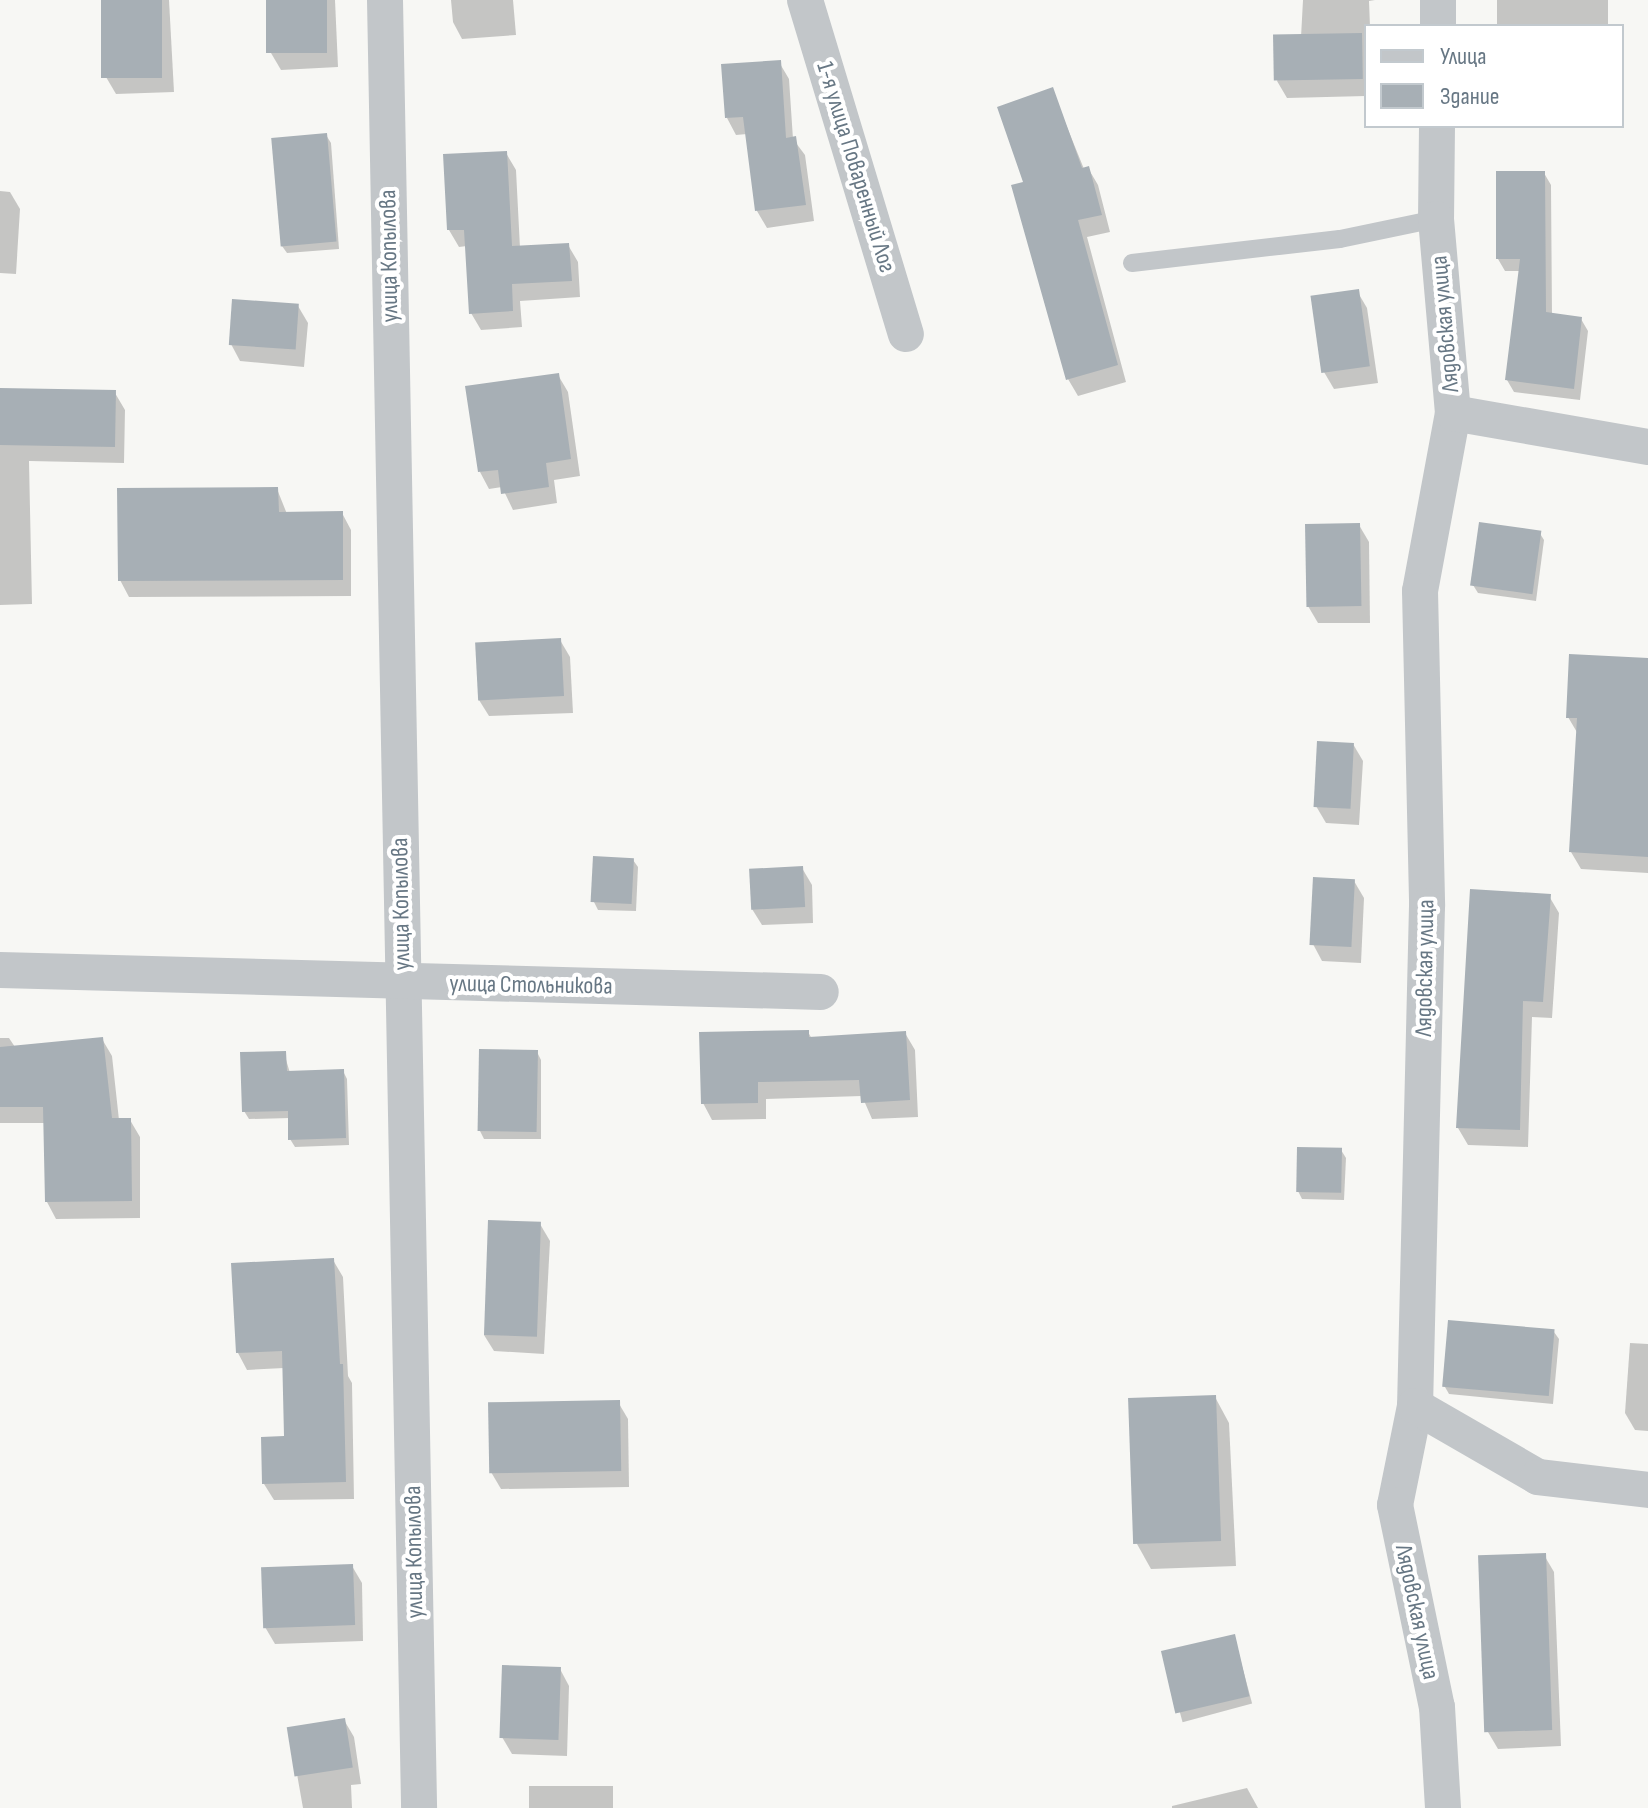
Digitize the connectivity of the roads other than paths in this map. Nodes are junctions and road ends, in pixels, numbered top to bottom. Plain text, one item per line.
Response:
1 (385, 0) edge
2 (805, 0) edge
3 (1438, 0) edge
4 (1438, 24) edge
5 (1437, 128) edge
6 (1436, 219) junction
7 (1132, 263) dead end
8 (906, 334) dead end
9 (1453, 413) junction
10 (1648, 447) edge
11 (0, 970) edge
12 (402, 981) junction
13 (821, 992) dead end
14 (1415, 1406) junction
15 (1648, 1490) edge
16 (419, 1808) edge
17 (1443, 1808) edge

1 - 12 street, улица Копылова
2 - 8 street, 1-я улица Поваренный Лог
3 - 4 street
5 - 6 street, Лядовская улица
6 - 7 lane
6 - 9 street, Лядовская улица
9 - 10 street
9 - 14 street, Лядовская улица
11 - 12 street, улица Стольникова
12 - 13 street, улица Стольникова
12 - 16 street, улица Копылова
14 - 15 street
14 - 17 street, Лядовская улица

